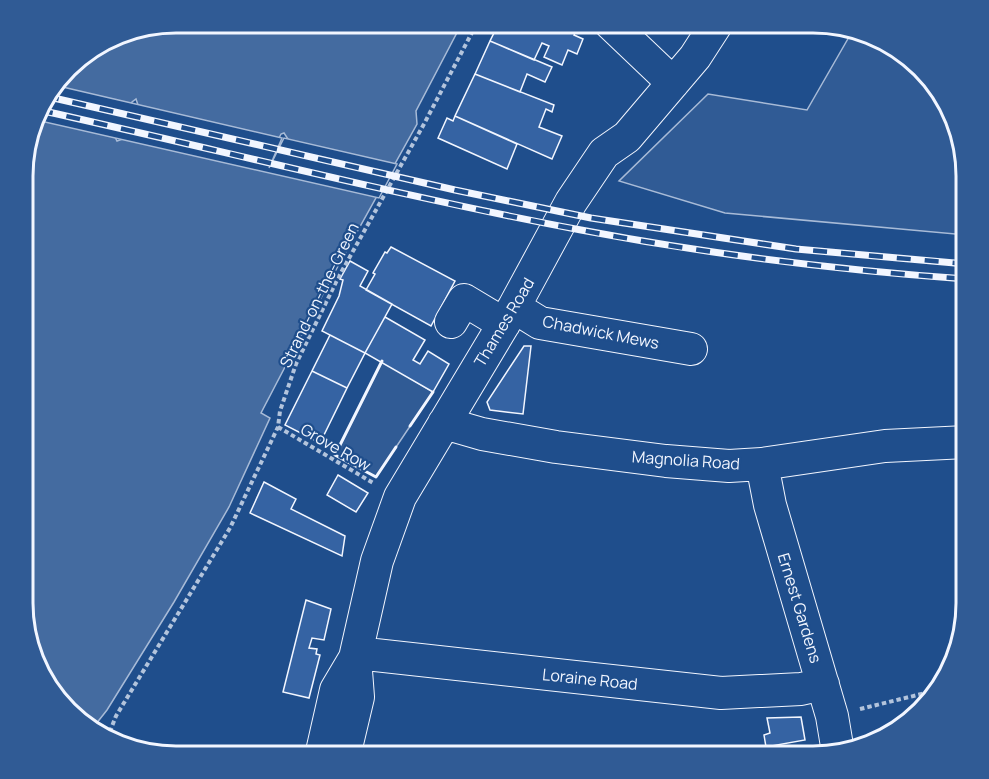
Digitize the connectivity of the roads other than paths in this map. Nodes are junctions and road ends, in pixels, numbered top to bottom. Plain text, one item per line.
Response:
1 (621, 33) edge
2 (711, 33) edge
3 (674, 83) junction
4 (509, 315) junction
5 (451, 322) dead end
6 (691, 349) dead end
7 (444, 423) junction
8 (956, 442) edge
9 (762, 464) junction
10 (356, 656) junction
11 (823, 684) junction
12 (837, 744) edge
13 (323, 746) edge
14 (346, 746) edge

1 - 3 street
2 - 3 street, Thames Road
3 - 4 street, Thames Road
4 - 5 street, Chadwick Mews
4 - 6 street, Chadwick Mews
4 - 7 street, Thames Road
7 - 9 street, Magnolia Road
7 - 10 street, Thames Road
8 - 9 street, Magnolia Road
9 - 11 street, Ernest Gardens
10 - 11 street, Loraine Road
10 - 13 street, Thames Road
10 - 14 street, Thames Road
11 - 12 street, Ernest Gardens

